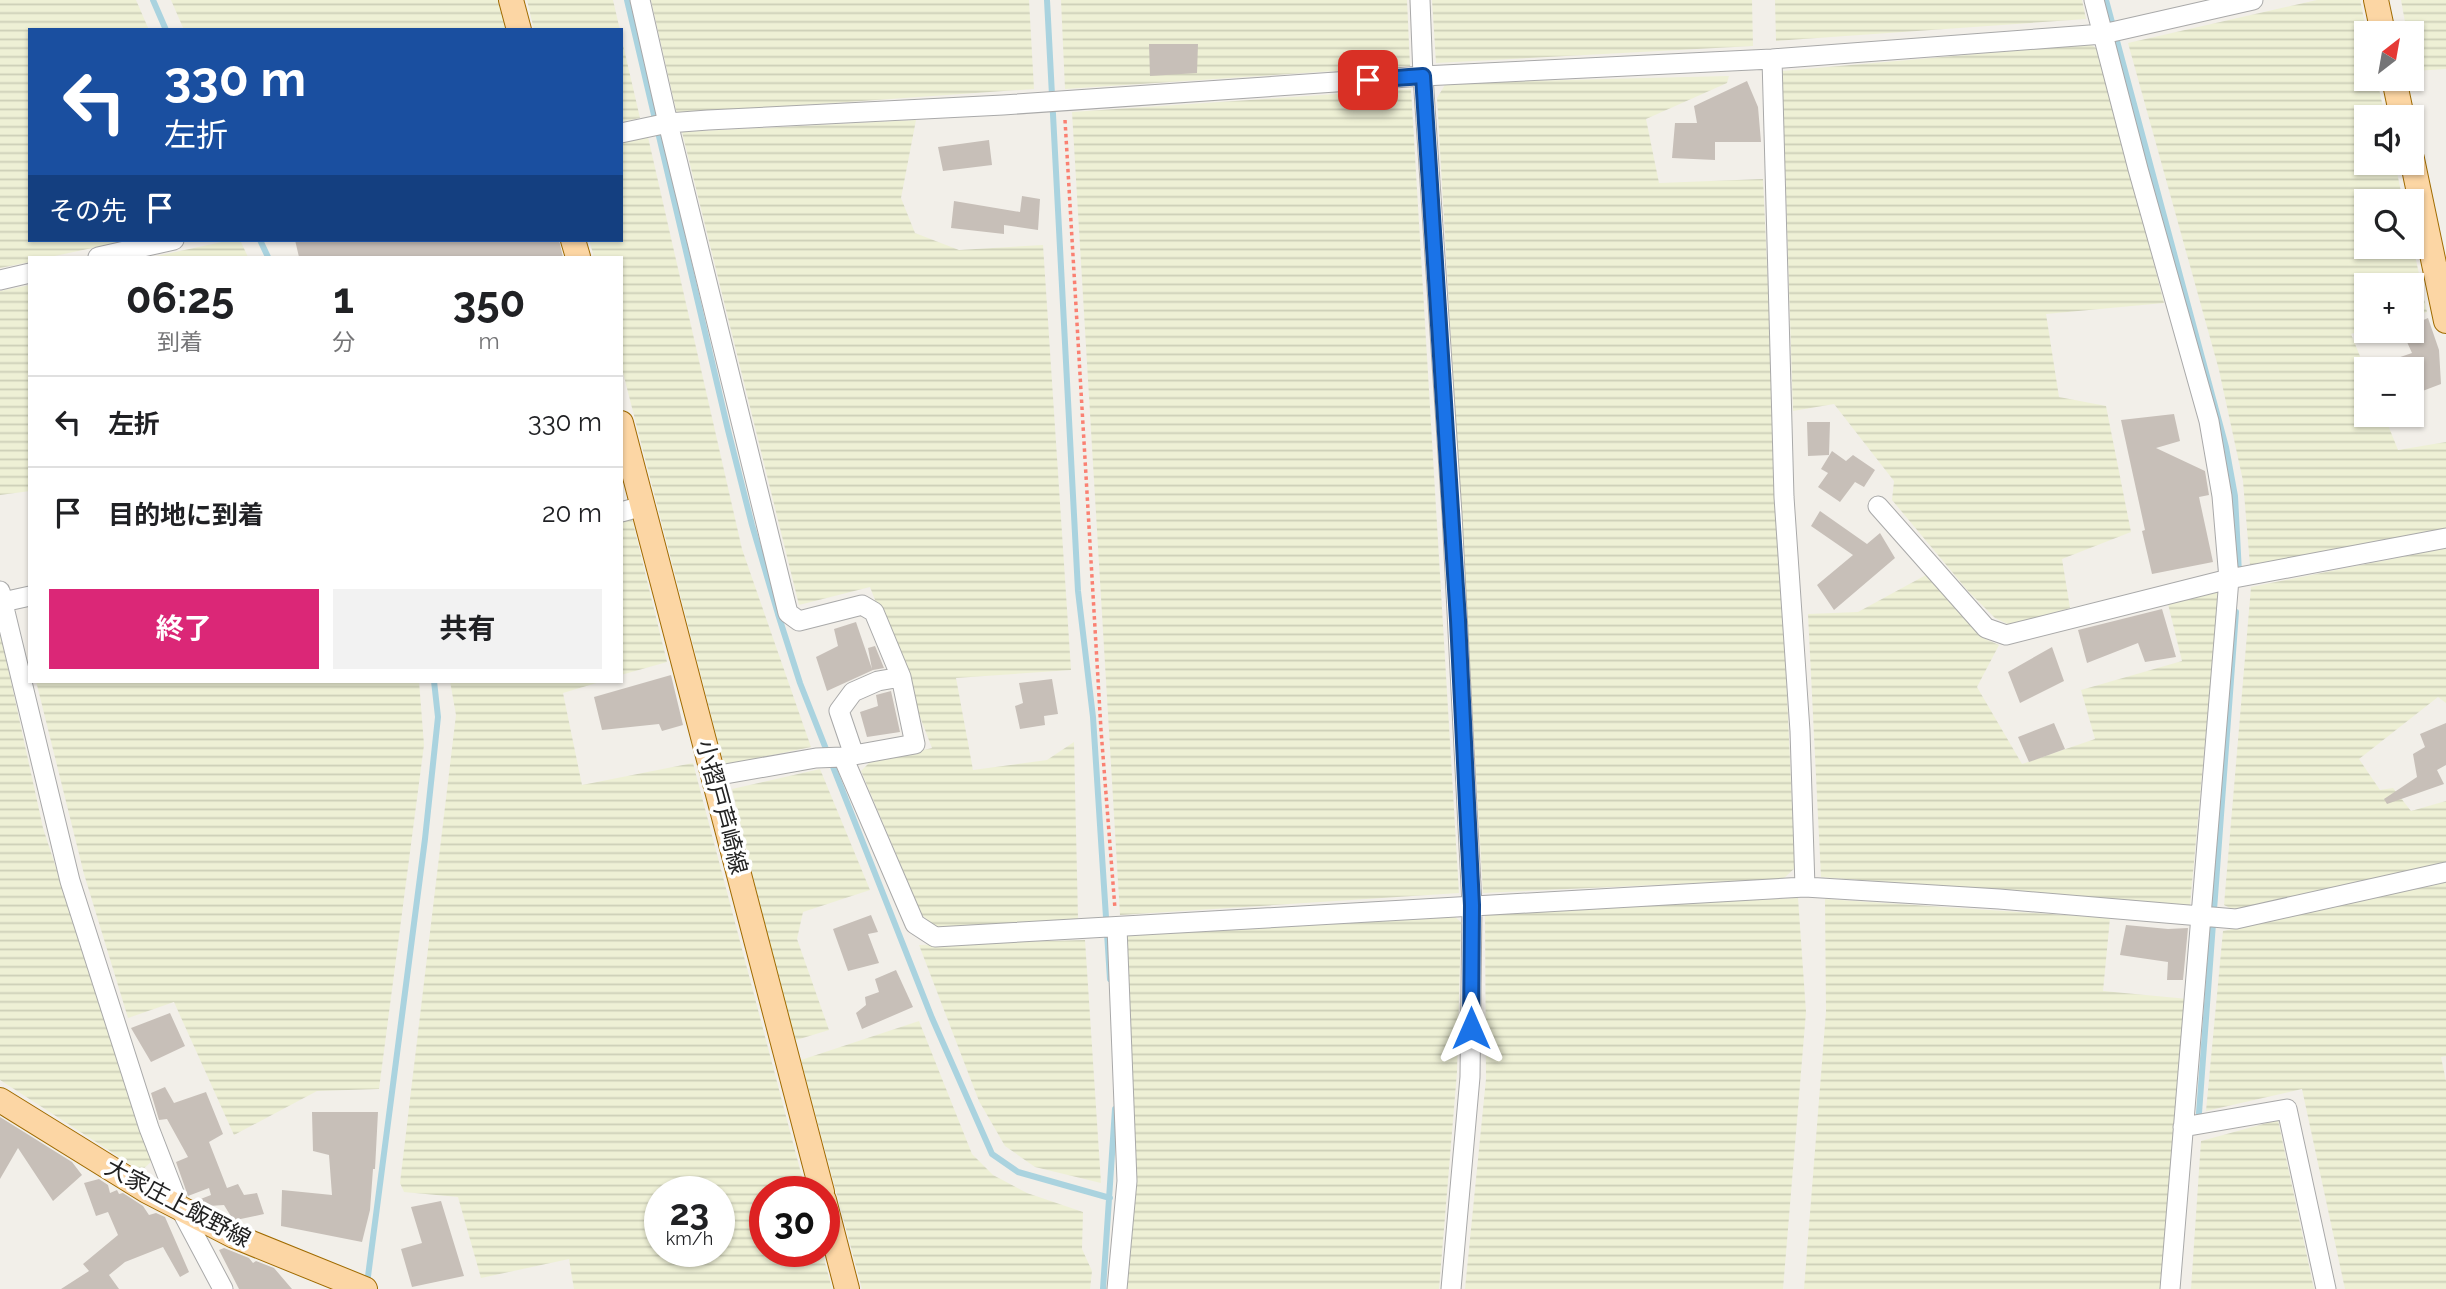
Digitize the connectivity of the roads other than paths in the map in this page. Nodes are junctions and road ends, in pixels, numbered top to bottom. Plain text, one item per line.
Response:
1 (511, 0) edge
2 (640, 0) edge
3 (1420, 0) edge
4 (2094, 0) edge
5 (2253, 0) edge
6 (2376, 0) edge
7 (2380, 21) edge
8 (518, 28) edge
9 (2103, 34) junction
10 (1772, 59) junction
11 (1423, 76) junction
12 (668, 123) junction
13 (623, 133) edge
14 (2415, 175) edge
15 (165, 242) edge
16 (102, 256) edge
17 (28, 273) edge
18 (0, 280) edge
19 (2446, 321) edge
20 (623, 438) edge
21 (1878, 506) dead end
22 (632, 509) edge
23 (2446, 538) edge
24 (2229, 579) junction
25 (1, 596) edge
26 (28, 596) edge
27 (901, 677) junction
28 (848, 756) junction
29 (714, 776) junction
30 (2446, 872) edge
31 (1805, 887) junction
32 (1472, 905) junction
33 (2200, 917) junction
34 (1117, 927) junction
35 (0, 1100) edge
36 (2183, 1127) junction
37 (818, 1176) edge
38 (180, 1208) junction
39 (840, 1262) edge
40 (223, 1289) edge
41 (365, 1289) edge
42 (847, 1289) edge
43 (1117, 1289) edge
44 (1451, 1289) edge
45 (2170, 1289) edge
46 (2326, 1289) edge

1 - 8 main road
2 - 12 street
3 - 11 street
4 - 9 street
5 - 9 street
6 - 7 main road
9 - 10 street
9 - 24 street
10 - 11 street
10 - 31 street
11 - 12 street
11 - 32 street
12 - 13 street
12 - 27 street
14 - 19 main road
15 - 16 street
17 - 18 street
20 - 22 main road, 小摺戸芦崎線
21 - 24 street
22 - 29 main road, 小摺戸芦崎線
23 - 24 street
24 - 33 street
25 - 26 street
25 - 38 street
27 - 28 street
27 - 28 street
28 - 29 street
28 - 34 street
29 - 37 main road, 小摺戸芦崎線
30 - 33 street
31 - 32 street
31 - 33 street
32 - 34 street
32 - 44 street
33 - 36 street
34 - 43 street
35 - 38 main road, 大家庄上飯野線
36 - 45 street
36 - 46 street
38 - 40 street
38 - 41 main road, 大家庄上飯野線
39 - 42 main road

